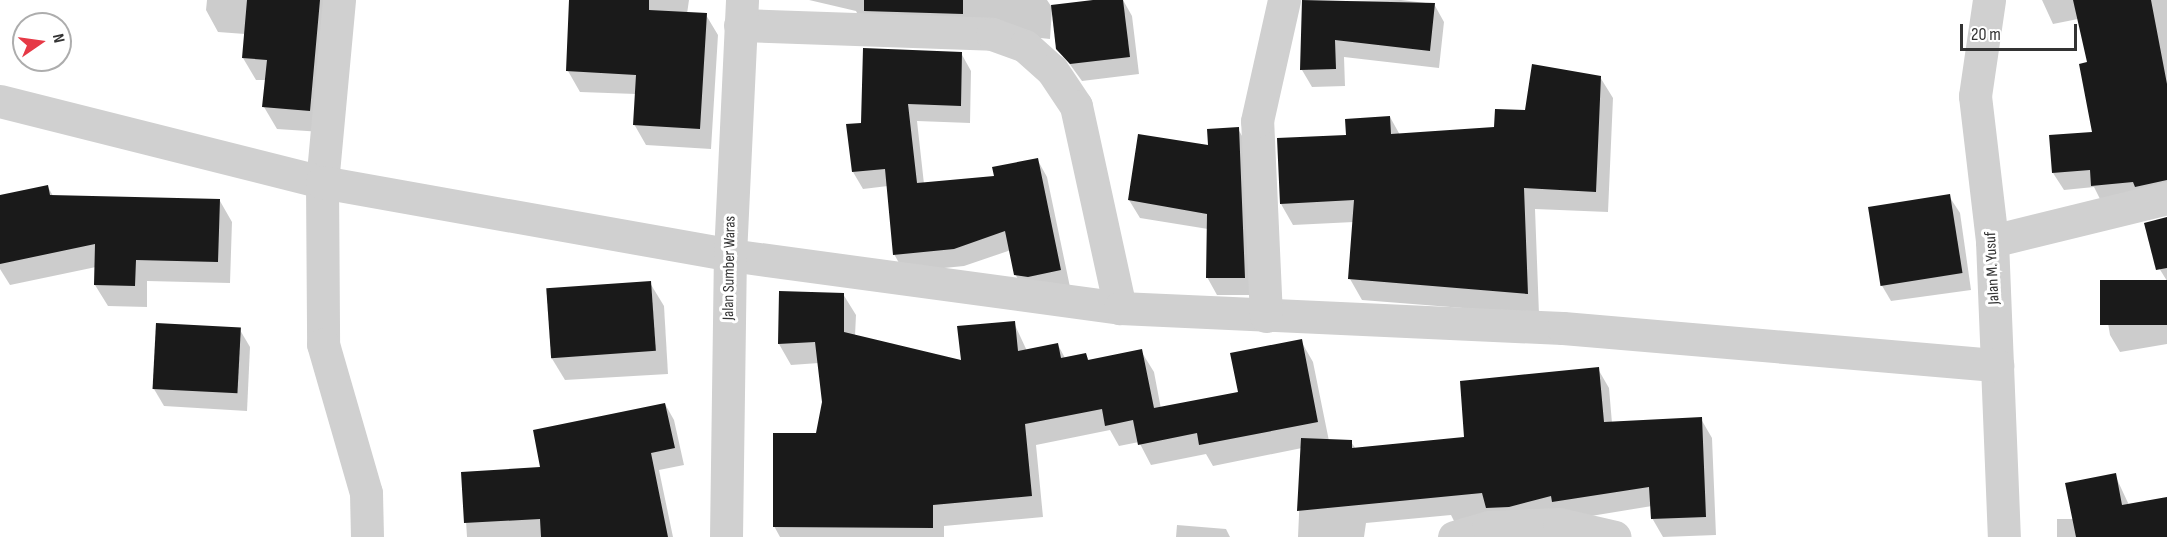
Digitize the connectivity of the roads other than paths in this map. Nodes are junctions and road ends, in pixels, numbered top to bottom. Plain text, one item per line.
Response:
1 (339, 0) edge
2 (1284, 0) edge
3 (1989, 0) edge
4 (741, 13) edge
5 (0, 101) edge
6 (322, 182) junction
7 (2167, 198) edge
8 (1992, 241) junction
9 (730, 255) junction
10 (1120, 308) junction
11 (1266, 316) junction
12 (1996, 365) junction
13 (367, 537) edge
14 (726, 537) edge
15 (1454, 537) edge
16 (1615, 537) edge
17 (2004, 537) edge

1 - 6 street
2 - 11 street
3 - 8 street, Jalan M. Yusuf
4 - 9 street, Jalan Sumber Waras
4 - 10 street
5 - 6 street
6 - 9 street
6 - 13 street
7 - 8 street
8 - 12 street, Jalan M. Yusuf
9 - 10 street
9 - 14 street, Jalan Sumber Waras
10 - 11 street
11 - 12 street
12 - 17 street, Jalan M. Yusuf
15 - 16 street

